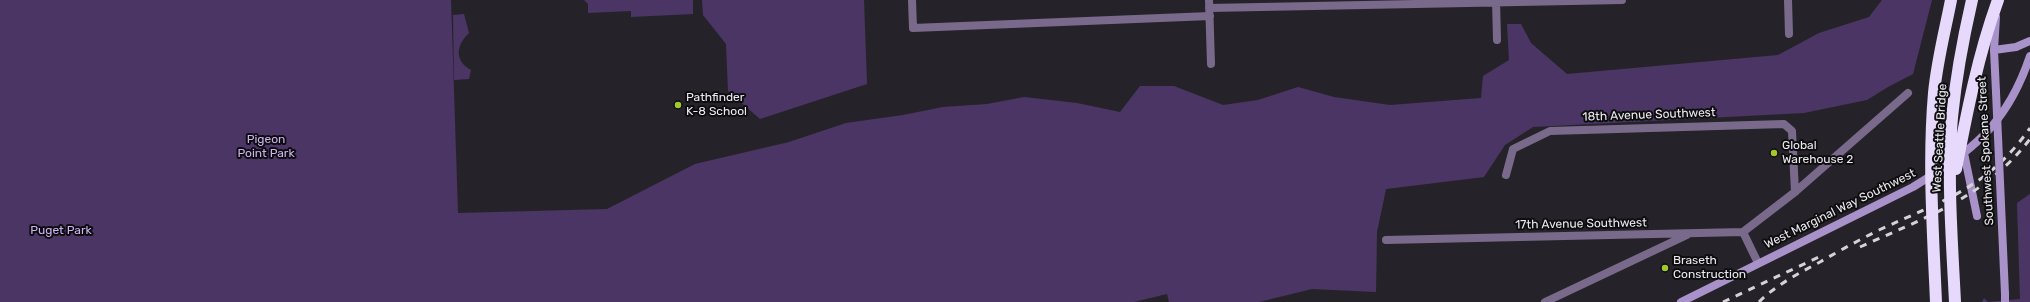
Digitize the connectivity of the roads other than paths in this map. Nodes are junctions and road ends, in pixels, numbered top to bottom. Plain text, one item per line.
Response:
1 (912, 0) edge
2 (1622, 0) edge
3 (1788, 0) edge
4 (1951, 0) edge
5 (1972, 0) edge
6 (1998, 0) edge
7 (1496, 1) edge
8 (1210, 8) edge
9 (1789, 34) dead end
10 (1498, 40) dead end
11 (2030, 41) edge
12 (1994, 50) junction
13 (2030, 56) edge
14 (1211, 64) dead end
15 (1908, 93) dead end
16 (1964, 153) junction
17 (1506, 175) dead end
18 (1795, 192) junction
19 (1951, 196) junction
20 (1977, 216) dead end
21 (1743, 232) junction
22 (1690, 234) junction
23 (1386, 240) dead end
24 (1758, 263) junction
25 (1545, 302) edge
26 (1681, 302) edge
27 (1936, 302) edge
28 (1954, 302) edge
29 (2005, 302) edge

1 - 8 street
2 - 7 street
3 - 9 street
4 - 27 highway, West Seattle Bridge, bridge
5 - 19 highway, West Seattle Bridge, bridge
6 - 12 main road, Southwest Spokane Street
6 - 19 highway, bridge
7 - 8 street
7 - 10 street
8 - 14 street
11 - 12 main road
12 - 29 main road, Southwest Spokane Street, bridge
13 - 16 main road, West Marginal Way Southwest
15 - 18 street
16 - 20 main road
16 - 24 main road, West Marginal Way Southwest
17 - 18 street, 18th Avenue Southwest
18 - 21 street
19 - 28 highway, West Seattle Bridge, bridge
21 - 22 street, 17th Avenue Southwest
21 - 24 street
22 - 23 street, 17th Avenue Southwest
22 - 25 street
24 - 26 main road, West Marginal Way Southwest

